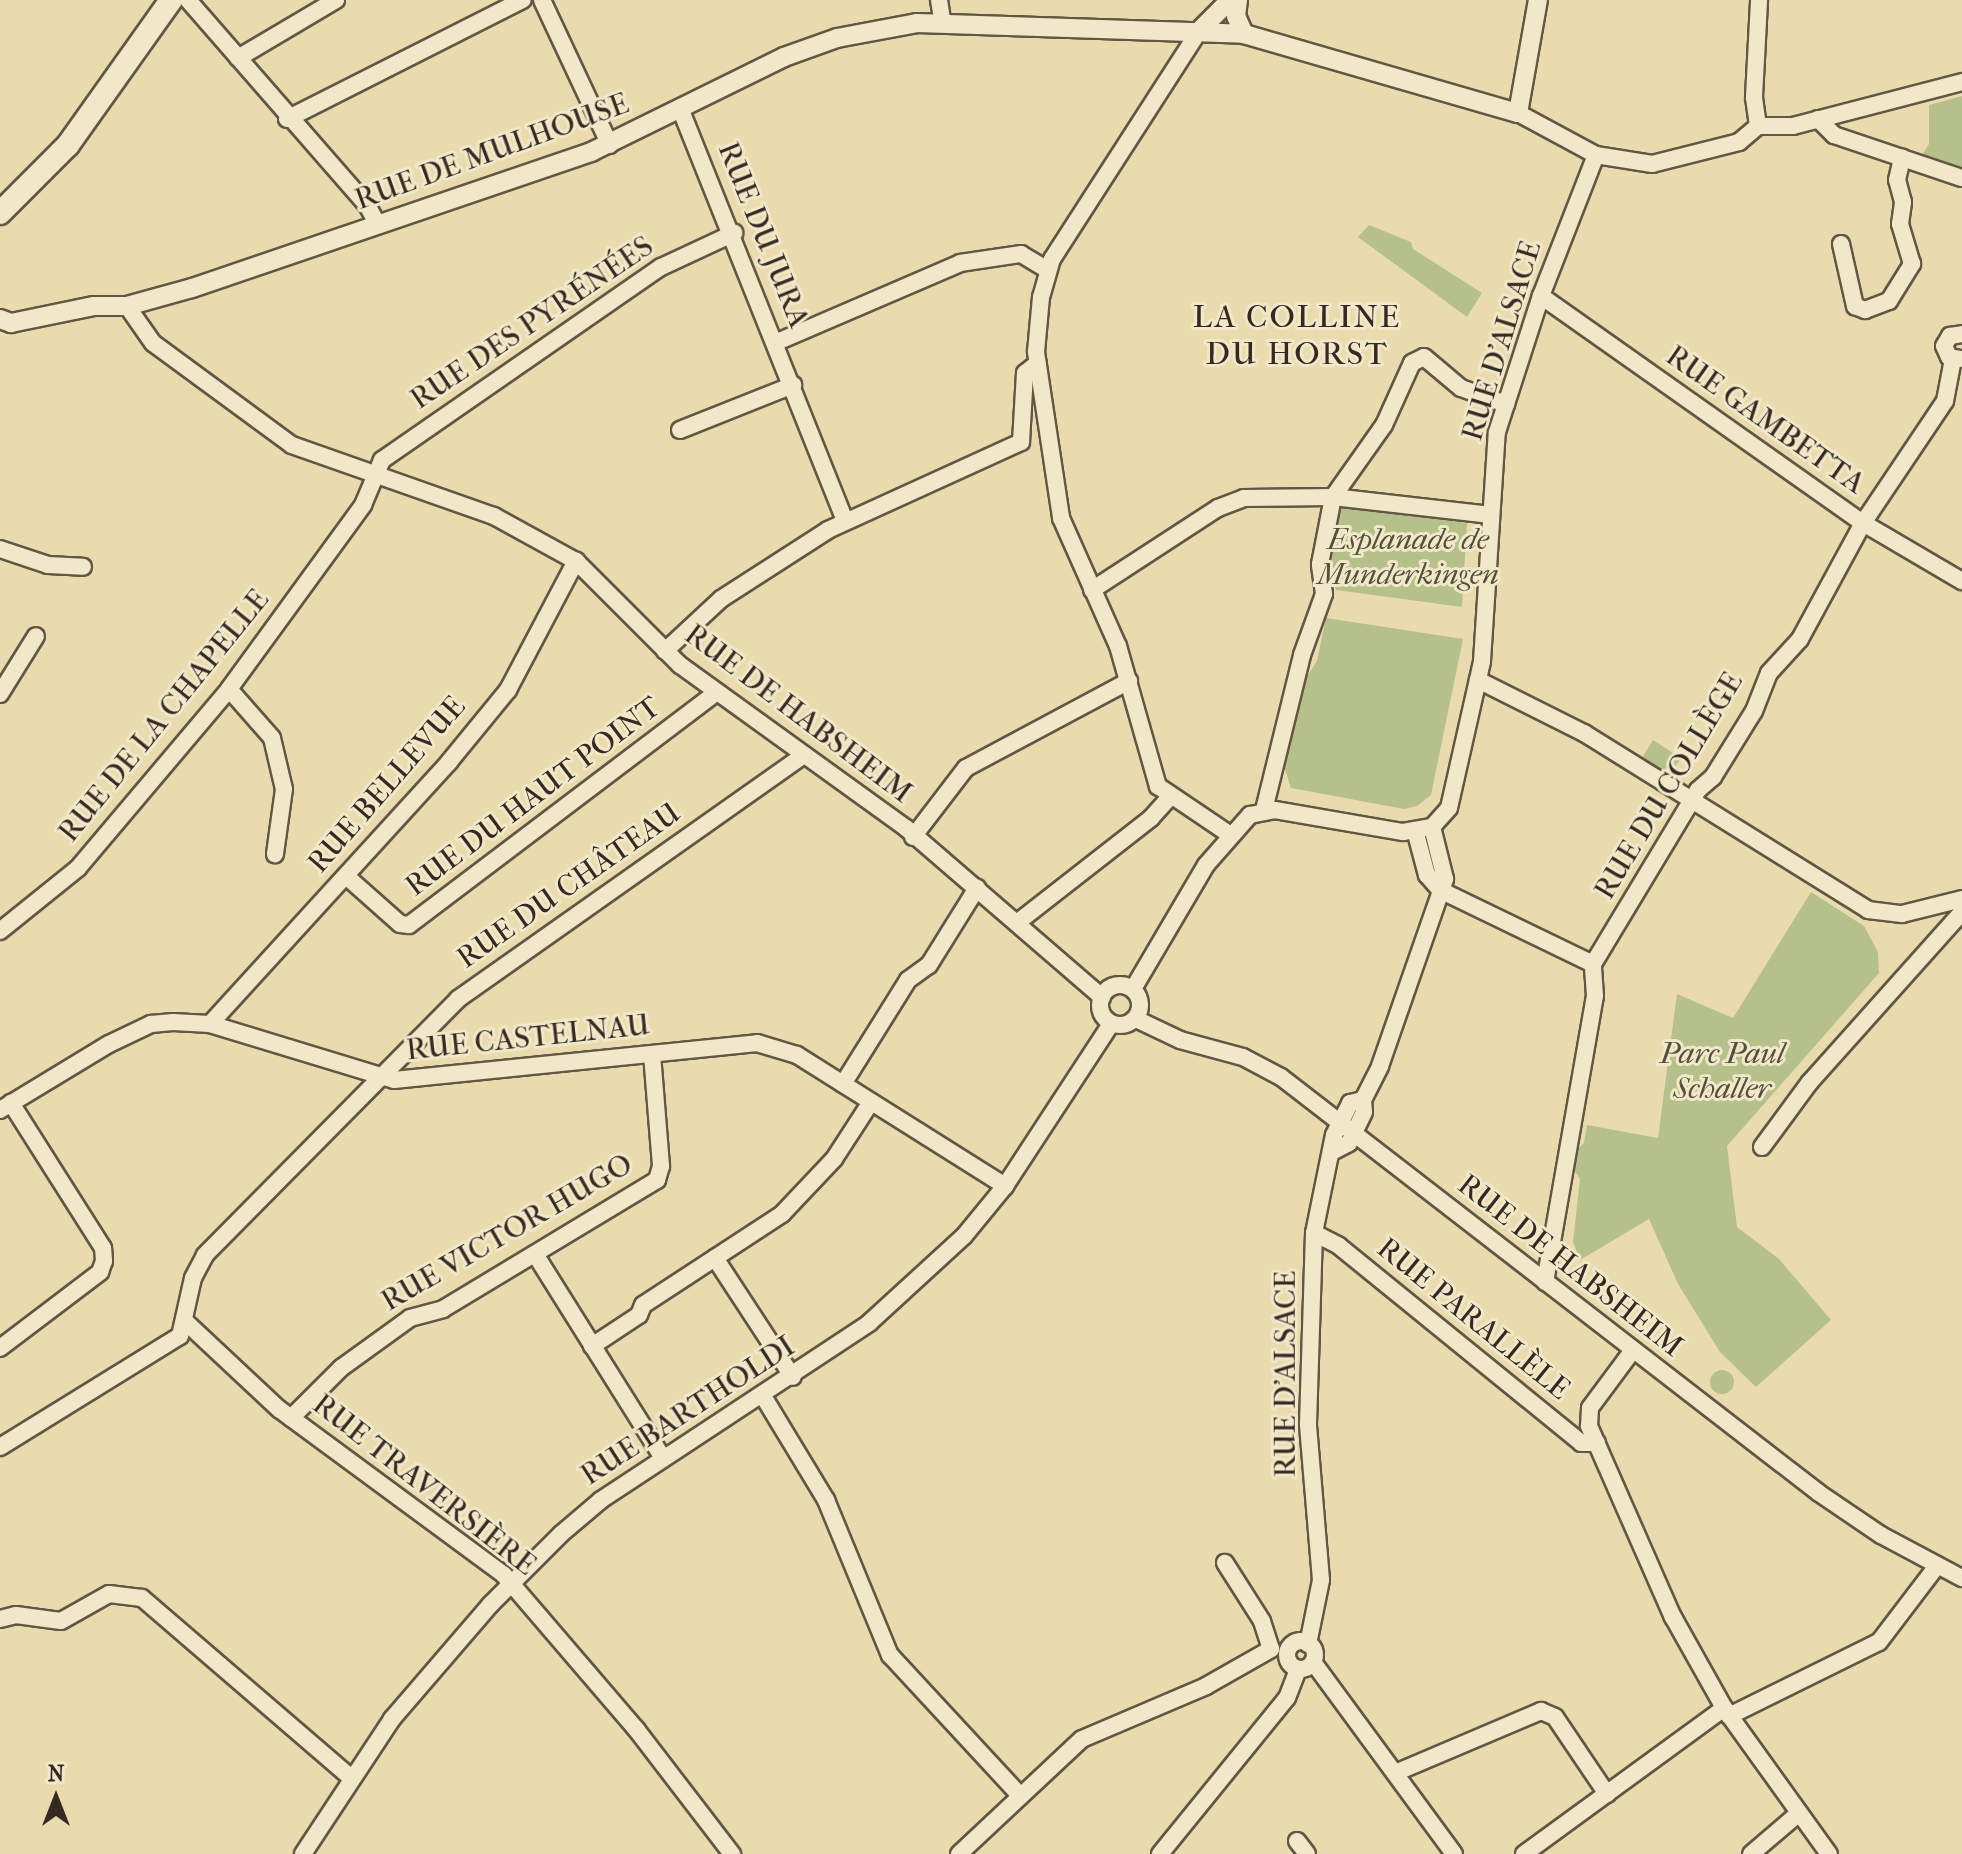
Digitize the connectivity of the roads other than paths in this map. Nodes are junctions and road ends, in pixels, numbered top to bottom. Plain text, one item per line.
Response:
1 (171, 0) edge
2 (187, 0) edge
3 (336, 0) edge
4 (523, 0) edge
5 (542, 0) edge
6 (939, 0) edge
7 (1230, 0) edge
8 (1238, 0) edge
9 (1538, 0) edge
10 (1759, 0) edge
11 (942, 20) junction
12 (1199, 31) junction
13 (1244, 34) junction
14 (142, 46) junction
15 (238, 58) junction
16 (1962, 82) edge
17 (680, 108) junction
18 (1518, 113) junction
19 (287, 119) junction
20 (1818, 119) junction
21 (1758, 126) junction
22 (610, 145) junction
23 (1596, 155) junction
24 (1902, 158) junction
25 (1962, 178) edge
26 (0, 213) edge
27 (378, 225) junction
28 (734, 233) junction
29 (1841, 244) dead end
30 (1048, 270) junction
31 (1541, 296) junction
32 (127, 306) junction
33 (0, 307) edge
34 (35, 314) junction
35 (0, 319) edge
36 (1962, 334) edge
37 (777, 342) junction
38 (1958, 359) edge
39 (1038, 363) junction
40 (793, 385) junction
41 (1506, 404) junction
42 (680, 430) dead end
43 (374, 475) junction
44 (1352, 478) junction
45 (1333, 497) junction
46 (1360, 501) junction
47 (1491, 515) junction
48 (845, 521) junction
49 (1863, 523) junction
50 (0, 549) edge
51 (576, 561) junction
52 (83, 567) dead end
53 (1962, 581) edge
54 (1092, 590) junction
55 (36, 636) dead end
56 (665, 651) junction
57 (1478, 680) junction
58 (1129, 681) junction
59 (229, 689) junction
60 (716, 693) junction
61 (0, 694) edge
62 (802, 756) junction
63 (1169, 798) junction
64 (1692, 801) junction
65 (1265, 805) junction
66 (1424, 828) junction
67 (1224, 831) junction
68 (913, 837) junction
69 (275, 854) dead end
70 (346, 876) junction
71 (977, 888) junction
72 (1440, 890) junction
73 (1962, 899) edge
74 (1962, 912) edge
75 (1018, 922) junction
76 (0, 931) edge
77 (1593, 964) junction
78 (1133, 989) junction
79 (1102, 997) junction
80 (1136, 1019) junction
81 (210, 1024) junction
82 (1111, 1024) junction
83 (652, 1054) junction
84 (382, 1078) junction
85 (843, 1084) junction
86 (871, 1102) junction
87 (6, 1107) edge
88 (1347, 1128) junction
89 (1762, 1147) dead end
90 (1005, 1186) junction
91 (1314, 1233) junction
92 (535, 1254) junction
93 (715, 1258) junction
94 (1545, 1282) junction
95 (187, 1323) junction
96 (592, 1346) junction
97 (0, 1348) edge
98 (1633, 1350) junction
99 (793, 1377) junction
100 (763, 1396) junction
101 (291, 1418) junction
102 (1597, 1443) junction
103 (0, 1447) edge
104 (663, 1458) junction
105 (1225, 1563) dead end
106 (1937, 1566) junction
107 (1962, 1578) edge
108 (511, 1583) junction
109 (0, 1619) edge
110 (1308, 1644) junction
111 (1279, 1651) junction
112 (1305, 1666) junction
113 (1726, 1712) junction
114 (1395, 1773) junction
115 (350, 1777) junction
116 (1018, 1793) junction
117 (1607, 1794) junction
118 (1799, 1813) junction
119 (303, 1854) edge
120 (732, 1854) edge
121 (959, 1854) edge
122 (1160, 1854) edge
123 (1454, 1854) edge
124 (1524, 1854) edge
125 (1751, 1854) edge
126 (1829, 1854) edge

1 - 14 main road
2 - 14 main road
2 - 15 street
3 - 15 street
4 - 19 street
5 - 22 street
6 - 11 street
7 - 12 street
8 - 13 street
9 - 18 street
10 - 21 street
11 - 12 street, RUE DE MULHOUSE
11 - 17 street, RUE DE MULHOUSE
12 - 13 street, RUE DE MULHOUSE
12 - 30 street
13 - 18 street, RUE DE MULHOUSE
14 - 26 main road
15 - 19 street
16 - 20 street
17 - 22 street, RUE DE MULHOUSE
17 - 28 street, RUE DU JURA
18 - 23 street
19 - 27 street
20 - 21 street
20 - 24 street
21 - 23 street
22 - 27 street, RUE DE MULHOUSE
23 - 31 street, RUE D'ALSACE
24 - 25 street
24 - 29 street
27 - 32 street, RUE DE MULHOUSE
28 - 37 street, RUE DU JURA
28 - 43 street, RUE DES PYRÉNÉES
30 - 37 street
30 - 39 street
31 - 41 street, RUE D'ALSACE
31 - 49 street, RUE GAMBETTA
32 - 34 street, RUE DE MULHOUSE
32 - 43 street, RUE DE HABSHEIM
33 - 34 street, RUE DE MULHOUSE
34 - 35 street, RUE DE MULHOUSE
36 - 38 street, RUE DU COLLÈGE
37 - 40 street, RUE DU JURA
38 - 49 street, RUE DU COLLÈGE
39 - 48 street
39 - 54 street
40 - 42 street
40 - 48 street, RUE DU JURA
41 - 44 street
41 - 47 street, RUE D'ALSACE
43 - 51 street, RUE DE HABSHEIM
43 - 59 street, RUE DE LA CHAPELLE
44 - 45 street
44 - 46 street
45 - 46 street
45 - 54 street
45 - 65 street
46 - 47 street
47 - 57 street, RUE D'ALSACE
48 - 56 street
49 - 53 street, RUE GAMBETTA
49 - 64 street, RUE DU COLLÈGE
50 - 52 street
51 - 56 street, RUE DE HABSHEIM
51 - 70 street, RUE BELLEVUE
54 - 58 street
55 - 61 street
56 - 60 street, RUE DE HABSHEIM
57 - 64 street
57 - 66 street, RUE D'ALSACE
58 - 63 street
58 - 68 street
59 - 69 street
59 - 76 street, RUE DE LA CHAPELLE
60 - 62 street, RUE DE HABSHEIM
60 - 70 street, RUE DU HAUT POINT
62 - 68 street, RUE DE HABSHEIM
62 - 84 street, RUE DU CHÂTEAU
63 - 67 street
63 - 75 street
64 - 73 street
64 - 77 street, RUE DU COLLÈGE
65 - 66 street
65 - 67 street
66 - 72 street
67 - 78 street
68 - 71 street, RUE DE HABSHEIM
70 - 81 street, RUE BELLEVUE
71 - 75 street, RUE DE HABSHEIM
71 - 85 street
72 - 77 street
72 - 88 street
74 - 89 street
75 - 79 street, RUE DE HABSHEIM
77 - 94 street
78 - 79 street
78 - 80 street
79 - 82 street
80 - 82 street
80 - 88 street, RUE DE HABSHEIM
81 - 84 street, RUE CASTELNAU
81 - 87 street, RUE CASTELNAU
82 - 90 street, RUE BARTHOLDI
83 - 84 street, RUE CASTELNAU
83 - 85 street, RUE CASTELNAU
83 - 92 street, RUE VICTOR HUGO
84 - 95 street, RUE DU CHÂTEAU
85 - 86 street, RUE CASTELNAU
86 - 90 street, RUE CASTELNAU
86 - 93 street
87 - 97 street
88 - 91 street, RUE D'ALSACE
88 - 94 street, RUE DE HABSHEIM
90 - 99 street, RUE BARTHOLDI
91 - 102 street, RUE PARALLÈLE
91 - 110 street, RUE D'ALSACE
92 - 96 street
92 - 101 street, RUE VICTOR HUGO
93 - 96 street
93 - 99 street
94 - 98 street, RUE DE HABSHEIM
95 - 101 street, RUE TRAVERSIÈRE
95 - 103 street
96 - 104 street
98 - 102 street
98 - 106 street, RUE DE HABSHEIM
99 - 100 street, RUE BARTHOLDI
100 - 104 street, RUE BARTHOLDI
100 - 116 street
101 - 108 street, RUE TRAVERSIÈRE
102 - 113 street
104 - 108 street, RUE BARTHOLDI
105 - 111 street
106 - 107 street, RUE DE HABSHEIM
106 - 113 street
108 - 115 street, RUE BARTHOLDI
108 - 120 street, RUE TRAVERSIÈRE
109 - 115 street
110 - 111 street
110 - 112 street
111 - 112 street
111 - 116 street
112 - 114 street
112 - 122 street
113 - 117 street
113 - 118 street
114 - 117 street
114 - 123 street
115 - 119 street, RUE BARTHOLDI
116 - 121 street
117 - 124 street
118 - 125 street
118 - 126 street

